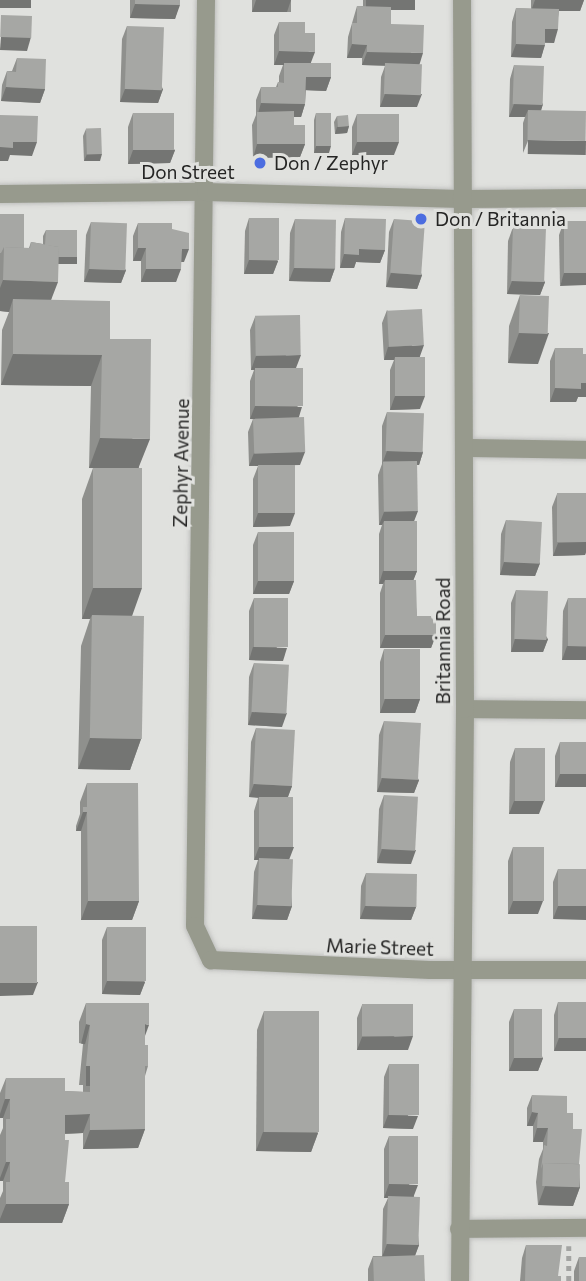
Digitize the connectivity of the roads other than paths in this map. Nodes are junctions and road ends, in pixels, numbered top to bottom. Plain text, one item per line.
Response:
1 (206, 0) edge
2 (462, 0) edge
3 (206, 192) junction
4 (0, 194) edge
5 (586, 198) edge
6 (461, 199) junction
7 (464, 448) junction
8 (586, 450) edge
9 (465, 709) junction
10 (586, 710) edge
11 (195, 926) joint
12 (463, 970) junction
13 (586, 970) edge
14 (578, 1228) edge
15 (459, 1229) junction
16 (460, 1281) edge

1 - 3 street, Zephyr Avenue
2 - 6 street, Britannia Road
3 - 4 street, Don Street
3 - 6 street, Don Street
3 - 11 street, Zephyr Avenue
5 - 6 street, Don Street
6 - 7 street, Britannia Road
7 - 8 street
7 - 9 street, Britannia Road
9 - 10 street
9 - 12 street, Britannia Road
11 - 12 street, Marie Street
12 - 13 street, Marie Street
12 - 15 street, Britannia Road
14 - 15 street
15 - 16 street, Britannia Road

